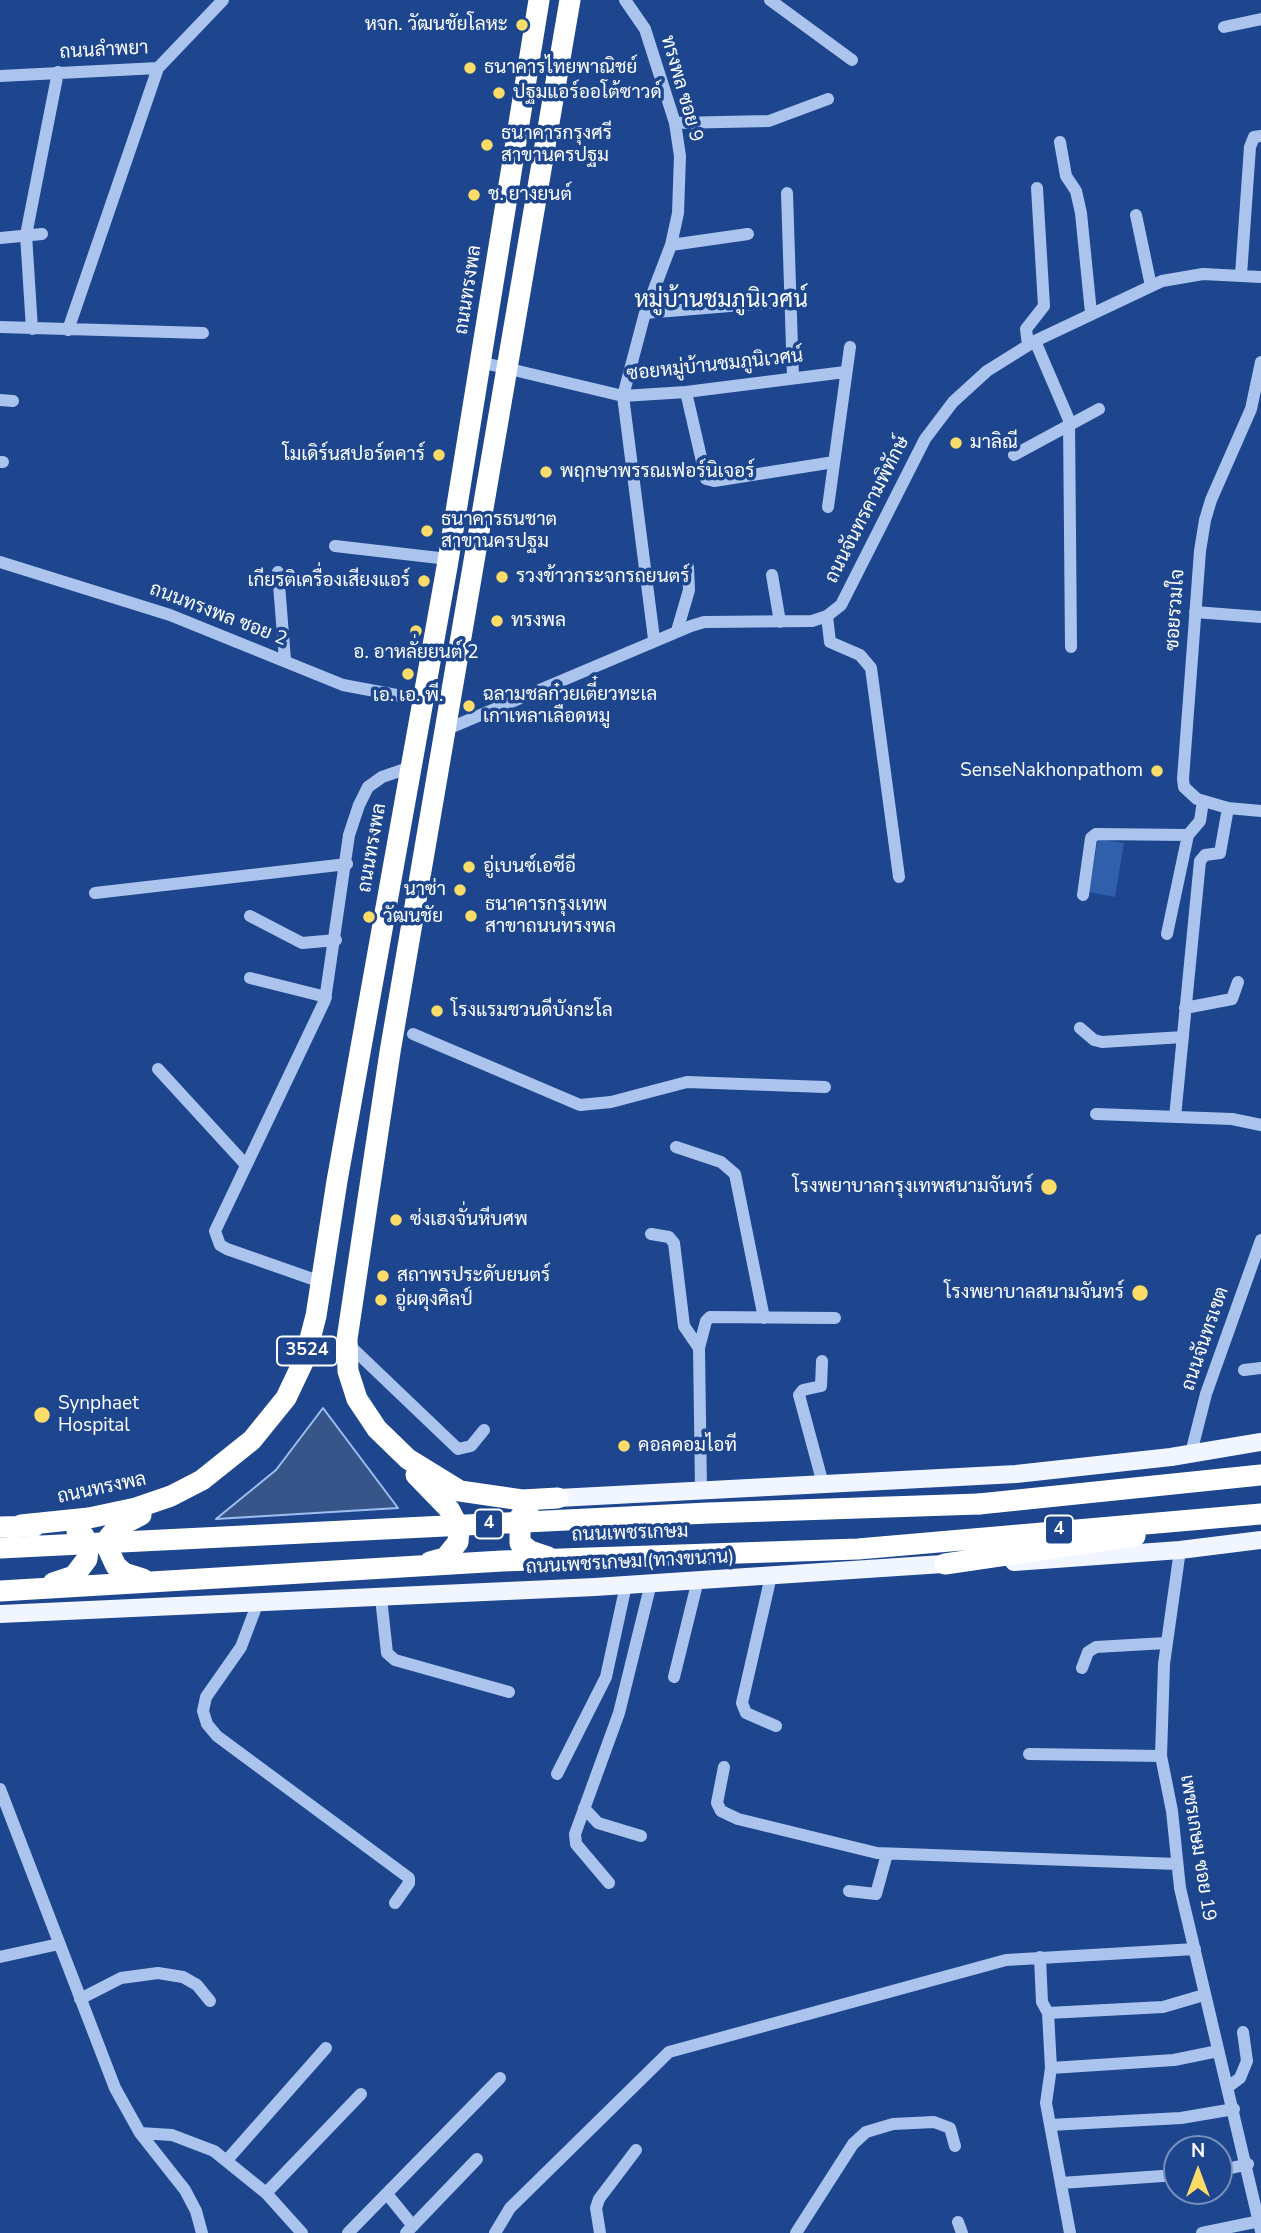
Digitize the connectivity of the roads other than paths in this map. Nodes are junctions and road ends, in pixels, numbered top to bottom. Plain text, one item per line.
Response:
1 (223, 0) edge
2 (539, 0) edge
3 (570, 0) edge
4 (625, 0) edge
5 (770, 0) edge
6 (1261, 19) edge
7 (1224, 27) dead end
8 (852, 60) dead end
9 (158, 68) junction
10 (58, 72) junction
11 (0, 76) edge
12 (828, 99) dead end
13 (675, 123) junction
14 (1261, 136) edge
15 (1060, 142) dead end
16 (1037, 188) dead end
17 (787, 193) dead end
18 (1136, 215) dead end
19 (42, 234) dead end
20 (748, 234) dead end
21 (26, 235) junction
22 (0, 238) edge
23 (671, 245) junction
24 (1241, 275) junction
25 (1261, 277) edge
26 (1151, 286) junction
27 (790, 301) junction
28 (645, 313) junction
29 (1091, 313) junction
30 (0, 327) edge
31 (32, 329) junction
32 (68, 330) junction
33 (203, 333) dead end
34 (1031, 343) junction
35 (850, 347) dead end
36 (480, 362) junction
37 (1261, 362) edge
38 (508, 368) junction
39 (845, 372) junction
40 (793, 379) junction
41 (1259, 389) edge
42 (686, 392) junction
43 (623, 396) junction
44 (1099, 409) dead end
45 (1070, 425) junction
46 (1014, 455) dead end
47 (834, 462) junction
48 (828, 507) dead end
49 (335, 546) dead end
50 (448, 559) junction
51 (0, 562) edge
52 (688, 567) dead end
53 (278, 572) dead end
54 (772, 575) dead end
55 (1195, 612) junction
56 (827, 616) junction
57 (1261, 617) edge
58 (780, 622) junction
59 (677, 631) junction
60 (654, 639) junction
61 (1071, 647) dead end
62 (285, 660) junction
63 (423, 700) junction
64 (445, 730) junction
65 (411, 767) junction
66 (1203, 801) junction
67 (1228, 808) junction
68 (1261, 811) edge
69 (1188, 835) junction
70 (347, 863) junction
71 (899, 877) dead end
72 (95, 893) dead end
73 (1083, 895) dead end
74 (250, 916) dead end
75 (1167, 934) dead end
76 (336, 940) junction
77 (250, 978) dead end
78 (1238, 982) dead end
79 (326, 997) junction
80 (370, 998) junction
81 (399, 1002) junction
82 (1185, 1008) junction
83 (1080, 1028) dead end
84 (413, 1034) dead end
85 (1183, 1037) junction
86 (158, 1069) dead end
87 (825, 1087) dead end
88 (1096, 1114) dead end
89 (1175, 1117) junction
90 (1261, 1125) edge
91 (676, 1147) dead end
92 (246, 1165) junction
93 (651, 1234) dead end
94 (1261, 1240) edge
95 (321, 1282) junction
96 (764, 1318) junction
97 (835, 1318) dead end
98 (347, 1343) junction
99 (699, 1348) junction
100 (822, 1361) dead end
101 (1261, 1368) edge
102 (1244, 1370) dead end
103 (484, 1430) dead end
104 (381, 1434) junction
105 (1261, 1442) edge
106 (1191, 1453) junction
107 (1261, 1475) edge
108 (823, 1483) junction
109 (701, 1490) junction
110 (170, 1496) junction
111 (558, 1498) junction
112 (1261, 1514) edge
113 (12, 1526) edge
114 (1261, 1540) edge
115 (0, 1548) edge
116 (1180, 1550) junction
117 (556, 1560) junction
118 (945, 1564) junction
119 (384, 1568) junction
120 (771, 1576) junction
121 (166, 1580) junction
122 (698, 1580) junction
123 (651, 1583) junction
124 (626, 1585) junction
125 (6, 1591) edge
126 (380, 1598) junction
127 (258, 1602) junction
128 (0, 1614) edge
129 (1166, 1643) junction
130 (1082, 1668) dead end
131 (674, 1677) dead end
132 (509, 1692) dead end
133 (776, 1726) dead end
134 (1029, 1754) dead end
135 (1161, 1756) junction
136 (724, 1767) dead end
137 (558, 1774) dead end
138 (0, 1789) edge
139 (584, 1808) junction
140 (641, 1836) dead end
141 (887, 1854) junction
142 (1177, 1864) junction
143 (609, 1883) dead end
144 (849, 1891) dead end
145 (394, 1903) dead end
146 (59, 1944) junction
147 (1195, 1949) junction
148 (0, 1957) edge
149 (1040, 1957) junction
150 (1204, 1995) junction
151 (80, 1999) junction
152 (211, 2001) dead end
153 (1048, 2013) junction
154 (1242, 2032) dead end
155 (326, 2048) dead end
156 (1218, 2051) junction
157 (1051, 2068) junction
158 (500, 2078) dead end
159 (1228, 2087) junction
160 (361, 2094) dead end
161 (1234, 2109) junction
162 (1050, 2125) junction
163 (140, 2133) junction
164 (955, 2147) dead end
165 (636, 2150) dead end
166 (477, 2159) dead end
167 (227, 2160) junction
168 (1248, 2164) junction
169 (1233, 2168) edge
170 (1163, 2176) edge
171 (1061, 2183) junction
172 (267, 2193) junction
173 (387, 2194) junction
174 (1260, 2221) edge
175 (410, 2229) edge
176 (1261, 2231) edge
177 (202, 2233) edge
178 (302, 2233) edge
179 (348, 2233) edge
180 (495, 2233) edge
181 (600, 2233) edge
182 (796, 2233) edge
183 (1070, 2233) edge
184 (1205, 2233) edge

1 - 9 street, ถนนลำพยา
2 - 36 highway, ถนนทรงพล / 3524
3 - 38 highway, 3524
4 - 13 street, ทรงพล ซอย 9
5 - 8 street
6 - 7 street
9 - 10 street, ถนนลำพยา
9 - 32 street
10 - 11 street, ถนนลำพยา
10 - 21 street
12 - 13 street
13 - 23 street, ทรงพล ซอย 9
14 - 24 street
15 - 29 street
16 - 34 street
17 - 27 street
18 - 26 street
19 - 21 street
20 - 23 street
21 - 22 street
21 - 31 street
23 - 28 street, ทรงพล ซอย 9
24 - 25 street, ถนนจันทรคามพิทักษ์
24 - 26 street, ถนนจันทรคามพิทักษ์
26 - 29 street, ถนนจันทรคามพิทักษ์
27 - 28 street
27 - 40 street
28 - 43 street, ทรงพล ซอย 9
29 - 34 street, ถนนจันทรคามพิทักษ์
30 - 31 street
31 - 32 street
32 - 33 street
34 - 45 street
34 - 56 street, ถนนจันทรคามพิทักษ์
35 - 39 street
36 - 38 street, ซอยหมู่บ้านชมภูนิเวศน์
36 - 50 highway, ถนนทรงพล / 3524
37 - 41 street, ซอยรวมใจ
38 - 43 street, ซอยหมู่บ้านชมภูนิเวศน์
38 - 64 highway, 3524
39 - 40 street, ซอยหมู่บ้านชมภูนิเวศน์
39 - 47 street
40 - 42 street, ซอยหมู่บ้านชมภูนิเวศน์
41 - 55 street, ซอยรวมใจ
42 - 43 street, ซอยหมู่บ้านชมภูนิเวศน์
42 - 47 street
43 - 60 street
44 - 45 street
45 - 46 street
45 - 61 street
47 - 48 street
49 - 50 street
50 - 63 highway, ถนนทรงพล / 3524
51 - 62 street, ถนนทรงพล ซอย 2
52 - 59 street
53 - 62 street
54 - 58 street
55 - 57 street
55 - 66 street, ซอยรวมใจ
56 - 58 street
56 - 71 street
58 - 59 street
59 - 60 street
60 - 64 street
62 - 63 street, ถนนทรงพล ซอย 2
63 - 65 highway, ถนนทรงพล / 3524
64 - 81 highway, 3524
65 - 70 street
65 - 80 highway, ถนนทรงพล / 3524
66 - 67 street
66 - 69 street
67 - 68 street
67 - 82 street
69 - 73 street
69 - 75 street
70 - 72 street
70 - 76 street
74 - 76 street
76 - 79 street
77 - 79 street
78 - 82 street
79 - 92 street
80 - 81 highway
80 - 95 highway, ถนนทรงพล / 3524
81 - 98 highway, 3524
82 - 85 street
83 - 85 street
84 - 87 street
85 - 89 street
86 - 92 street
88 - 89 street
89 - 90 street
91 - 96 street
92 - 95 street
93 - 99 street
94 - 106 street, ถนนจันทรเขต
95 - 110 highway, ถนนทรงพล / 3524
96 - 97 street
96 - 99 street
98 - 103 street
98 - 104 highway, 3524
99 - 109 street
100 - 108 street
101 - 102 street
104 - 111 highway, 3524
104 - 119 highway
105 - 106 main road
106 - 108 main road
107 - 115 highway, ถนนเพชรเกษม / 4, bridge
108 - 109 main road
109 - 111 main road
110 - 113 highway, ถนนทรงพล / 3524
110 - 121 highway
111 - 117 highway
112 - 117 highway, ถนนเพชรเกษม / 4
112 - 118 highway
113 - 125 highway
114 - 116 main road, ถนนเพชรเกษม (ทางขนาน) / 4
116 - 118 main road, ถนนเพชรเกษม (ทางขนาน) / 4
116 - 129 street, เพชรเกษม ซอย 19
117 - 119 highway, ถนนเพชรเกษม / 4
118 - 120 main road, ถนนเพชรเกษม (ทางขนาน) / 4
119 - 121 highway, ถนนเพชรเกษม / 4
120 - 122 main road, ถนนเพชรเกษม (ทางขนาน) / 4
120 - 133 street
121 - 125 highway, ถนนเพชรเกษม / 4
122 - 123 main road, ถนนเพชรเกษม (ทางขนาน) / 4
122 - 131 street
123 - 124 main road, ถนนเพชรเกษม (ทางขนาน) / 4
123 - 139 street
124 - 126 main road, ถนนเพชรเกษม (ทางขนาน) / 4
124 - 137 street
126 - 127 main road, ถนนเพชรเกษม (ทางขนาน) / 4
126 - 132 street
127 - 128 main road, ถนนเพชรเกษม (ทางขนาน) / 4
127 - 145 street
129 - 130 street
129 - 135 street, เพชรเกษม ซอย 19
134 - 135 street
135 - 142 street, เพชรเกษม ซอย 19
136 - 141 street
138 - 146 street
139 - 140 street
139 - 143 street
141 - 142 street
141 - 144 street
142 - 147 street, เพชรเกษม ซอย 19
146 - 148 street
146 - 151 street
147 - 149 street
147 - 150 street, เพชรเกษม ซอย 19
149 - 153 street
149 - 180 street
150 - 153 street
150 - 156 street, เพชรเกษม ซอย 19
151 - 152 street
151 - 163 street
153 - 157 street
154 - 159 street
155 - 167 street
156 - 157 street
156 - 159 street, เพชรเกษม ซอย 19
157 - 162 street
158 - 173 street
159 - 161 street, เพชรเกษม ซอย 19
160 - 172 street
161 - 162 street
161 - 168 street, เพชรเกษม ซอย 19
162 - 171 street
163 - 167 street
163 - 177 street
164 - 182 street
165 - 181 street
166 - 175 street
167 - 172 street
168 - 169 street
168 - 174 street, เพชรเกษม ซอย 19
170 - 171 street
171 - 183 street
172 - 178 street
173 - 175 street
173 - 179 street
174 - 176 street, เพชรเกษม ซอย 19
174 - 184 street

